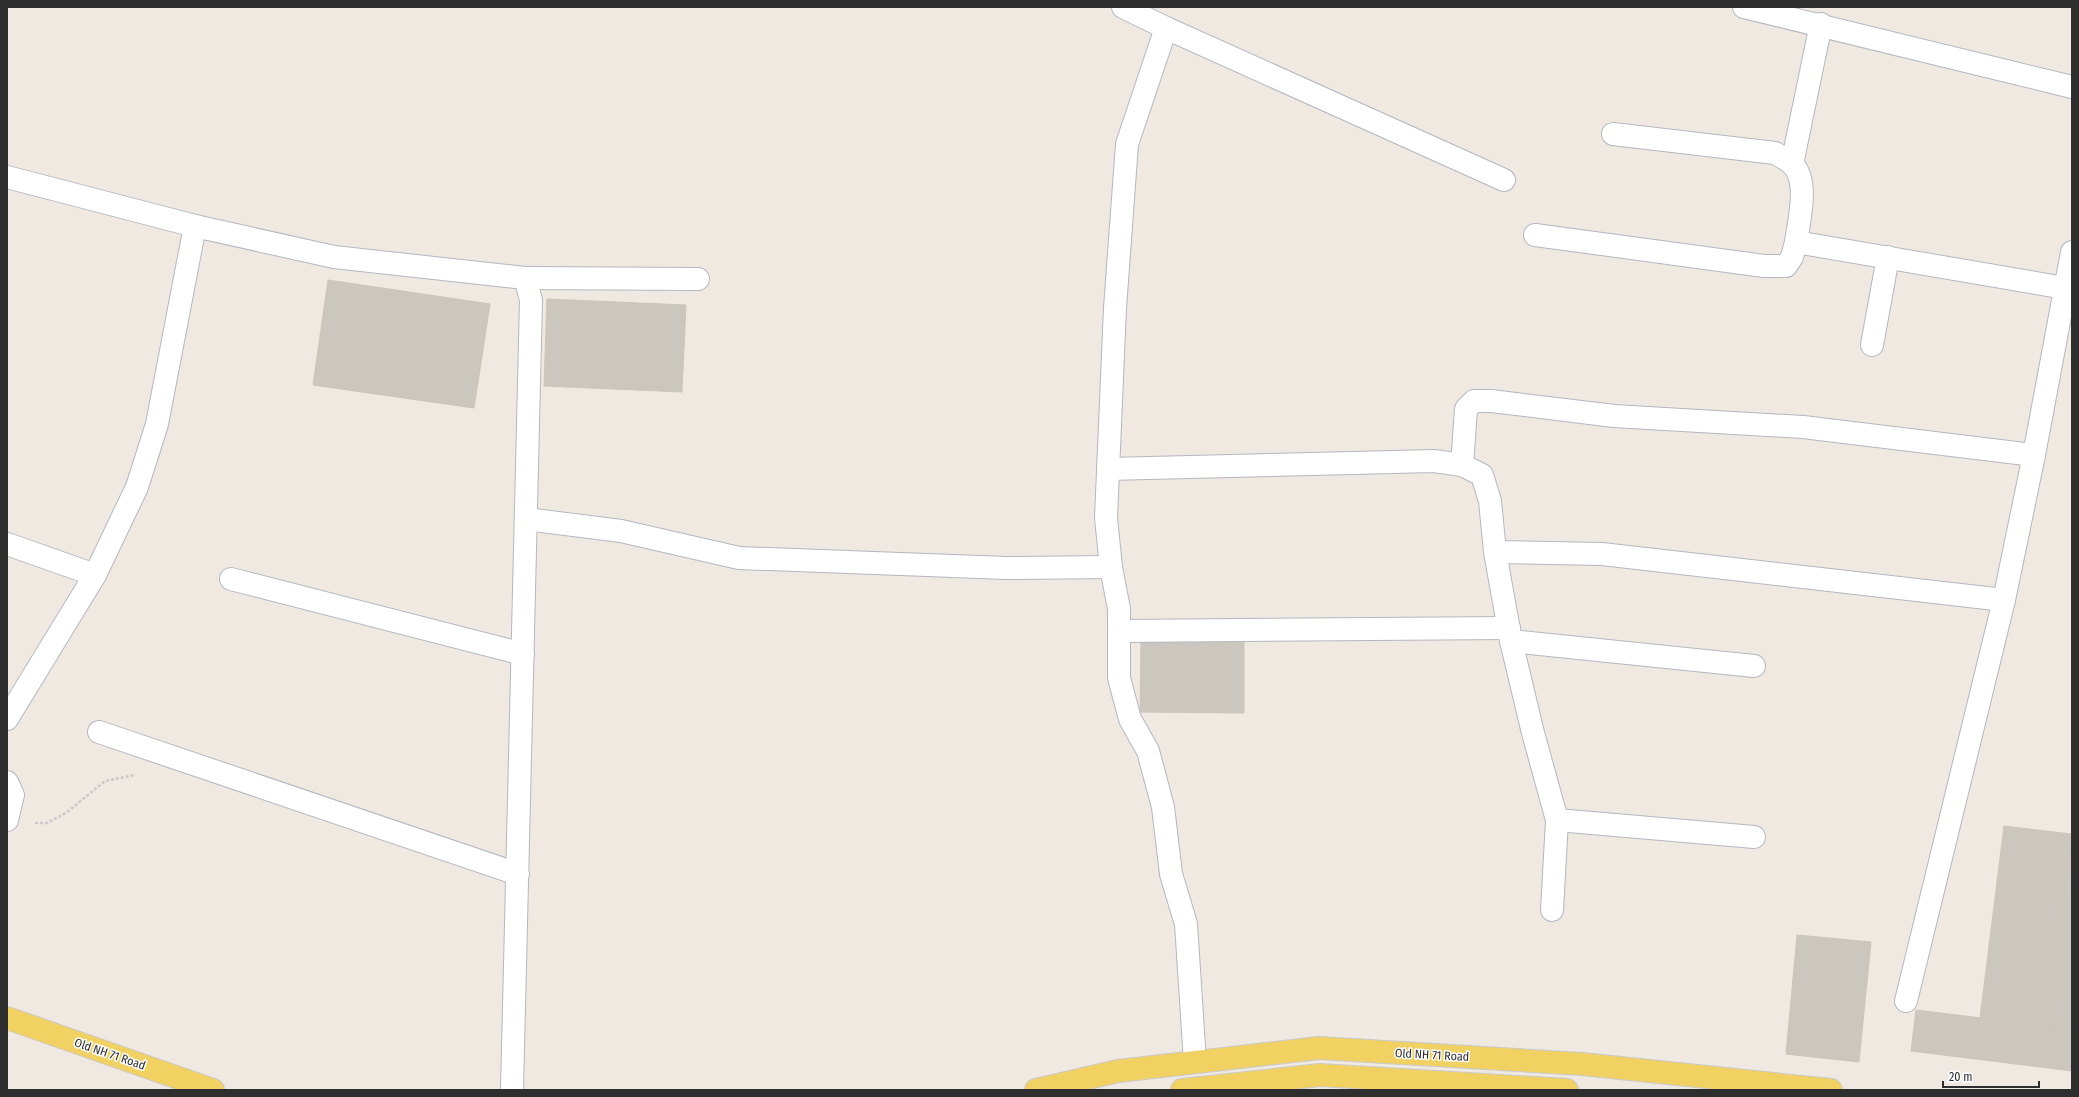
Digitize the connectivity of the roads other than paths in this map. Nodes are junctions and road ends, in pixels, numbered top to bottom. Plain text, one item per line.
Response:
1 (1122, 7) edge
2 (1744, 7) edge
3 (1821, 24) junction
4 (1166, 28) junction
5 (2072, 87) edge
6 (1613, 134) dead end
7 (1792, 164) junction
8 (7, 177) edge
9 (1504, 180) dead end
10 (195, 226) junction
11 (1535, 235) dead end
12 (1796, 242) junction
13 (2072, 252) edge
14 (1888, 258) junction
15 (525, 278) junction
16 (698, 279) dead end
17 (2065, 288) junction
18 (1872, 345) dead end
19 (2034, 455) junction
20 (1462, 465) junction
21 (1108, 469) junction
22 (526, 519) junction
23 (7, 544) edge
24 (1495, 552) junction
25 (1111, 567) junction
26 (95, 575) junction
27 (230, 579) dead end
28 (2004, 600) junction
29 (1119, 631) junction
30 (1510, 634) junction
31 (523, 654) junction
32 (1754, 666) dead end
33 (7, 719) edge
34 (99, 732) dead end
35 (7, 782) edge
36 (8, 818) edge
37 (1557, 820) junction
38 (1754, 837) dead end
39 (518, 874) junction
40 (1552, 910) dead end
41 (1906, 1000) dead end
42 (7, 1018) edge
43 (1195, 1062) junction
44 (213, 1090) edge
45 (512, 1090) edge
46 (1036, 1090) edge
47 (1182, 1090) edge
48 (1567, 1090) edge
49 (1831, 1090) edge

1 - 4 street
2 - 3 street
3 - 5 street
3 - 7 street
4 - 9 street
4 - 21 street
6 - 7 street
7 - 12 street
8 - 10 street
10 - 15 street
10 - 26 street
11 - 12 street
12 - 14 street
13 - 17 street
14 - 17 street
14 - 18 street
15 - 16 street
15 - 22 street
17 - 19 street
19 - 20 street
19 - 28 street
20 - 21 street
20 - 24 street
21 - 25 street
22 - 25 street
22 - 31 street
23 - 26 street
24 - 28 street
24 - 30 street
25 - 29 street
26 - 33 street
27 - 31 street
28 - 41 street
29 - 30 street
29 - 43 street
30 - 32 street
30 - 37 street
31 - 39 street
34 - 39 street
35 - 36 street
37 - 38 street
37 - 40 street
39 - 45 street
42 - 44 main road, Old NH 71 Road
43 - 46 main road, Old NH 71 Road
43 - 49 main road, Old NH 71 Road
47 - 48 main road

